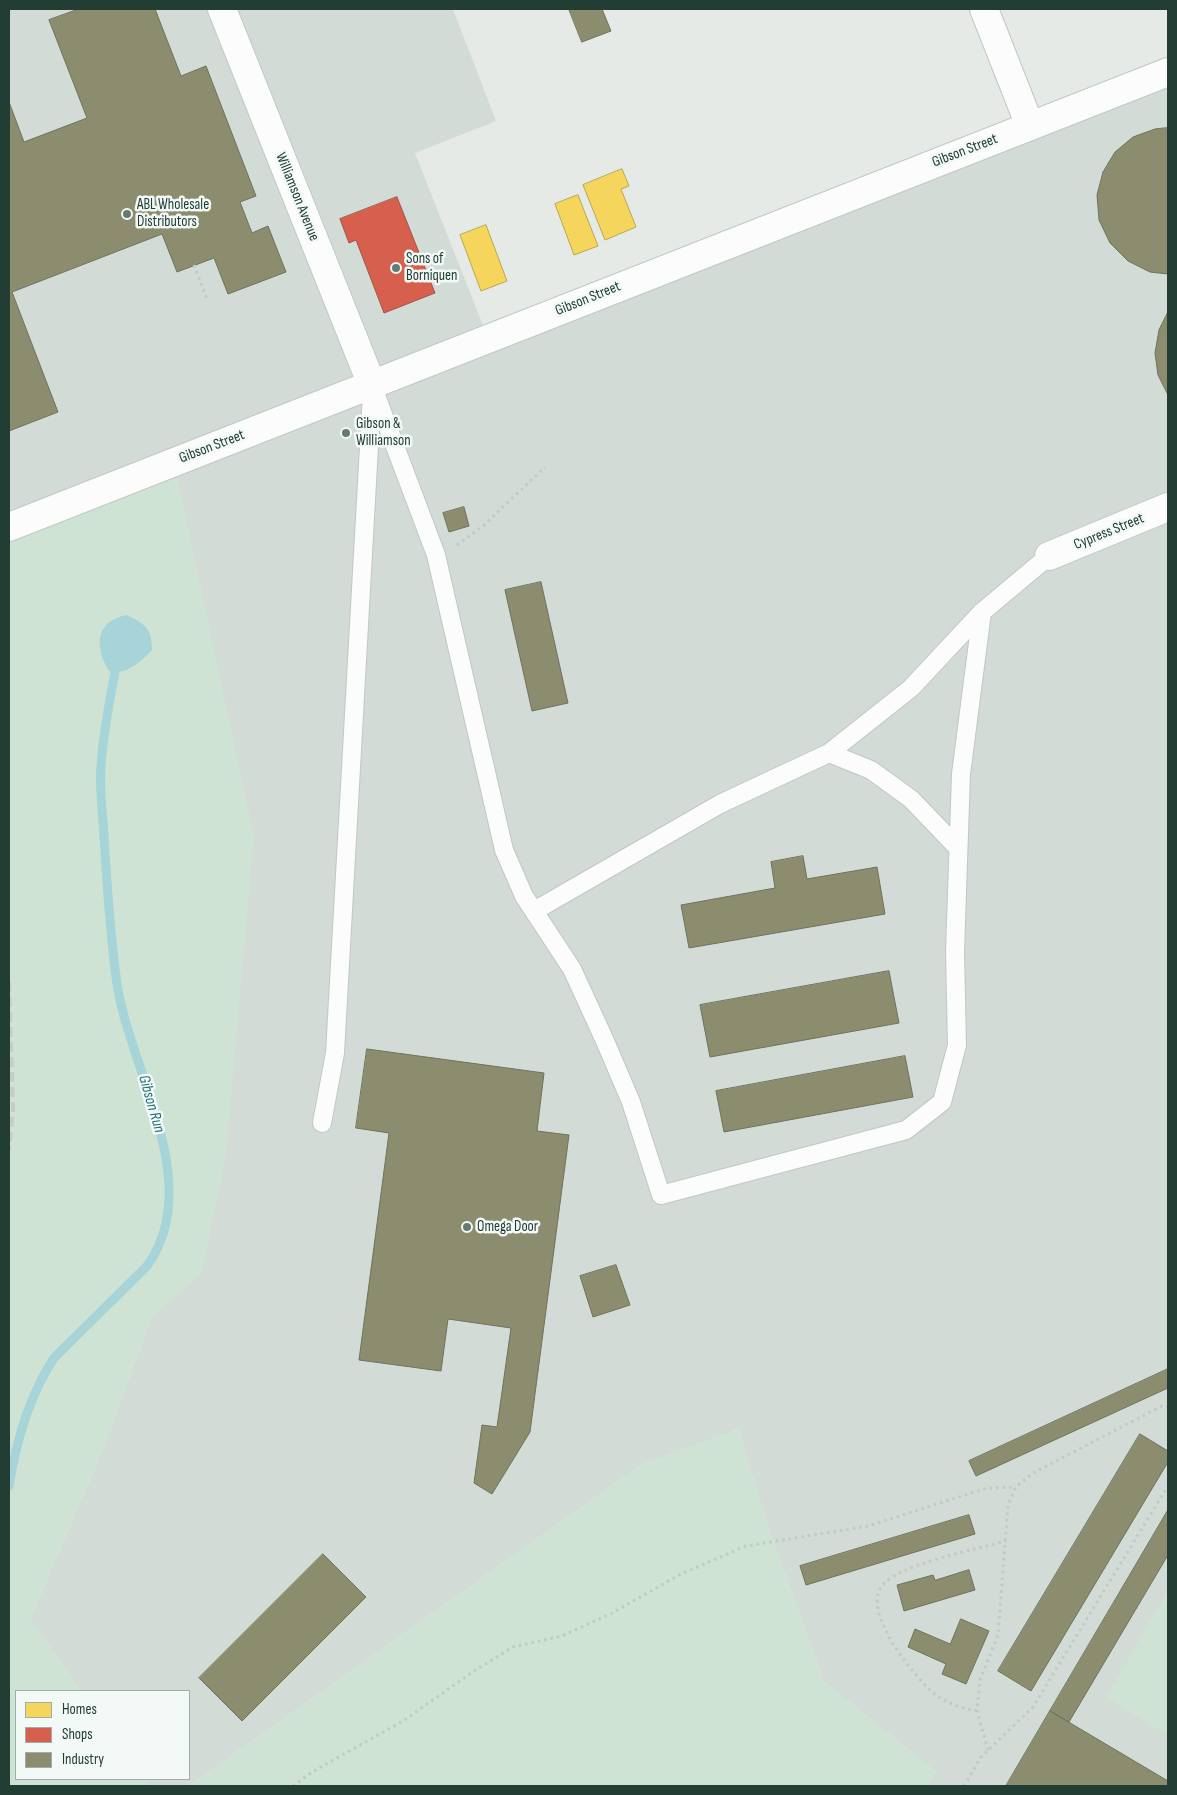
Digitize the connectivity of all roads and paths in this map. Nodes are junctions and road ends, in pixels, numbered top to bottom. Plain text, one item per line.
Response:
1 (222, 9) edge
2 (984, 9) edge
3 (1168, 72) edge
4 (1030, 126) junction
5 (194, 265) dead end
6 (208, 302) dead end
7 (372, 385) junction
8 (545, 467) dead end
9 (1168, 507) edge
10 (9, 527) edge
11 (436, 555) junction
12 (1049, 556) joint
13 (982, 612) junction
14 (828, 753) junction
15 (958, 848) junction
16 (534, 911) junction
17 (322, 1123) dead end
18 (1168, 1407) edge
19 (1168, 1486) edge
20 (1016, 1487) junction
21 (1006, 1541) junction
22 (977, 1711) junction
23 (988, 1750) junction
24 (293, 1786) edge
25 (964, 1786) edge

1 - 7 street, Williamson Avenue
2 - 4 street
3 - 4 street, Gibson Street
4 - 7 street, Gibson Street
5 - 6 path
7 - 10 street, Gibson Street
7 - 11 lane
7 - 17 lane
8 - 11 path
9 - 12 street, Cypress Street
11 - 16 lane
12 - 13 lane
13 - 14 lane
13 - 15 lane
14 - 15 lane
14 - 16 lane
15 - 16 lane
18 - 20 path
19 - 23 path
20 - 21 path
20 - 24 path
21 - 22 path
21 - 22 path
22 - 23 path
23 - 25 path

